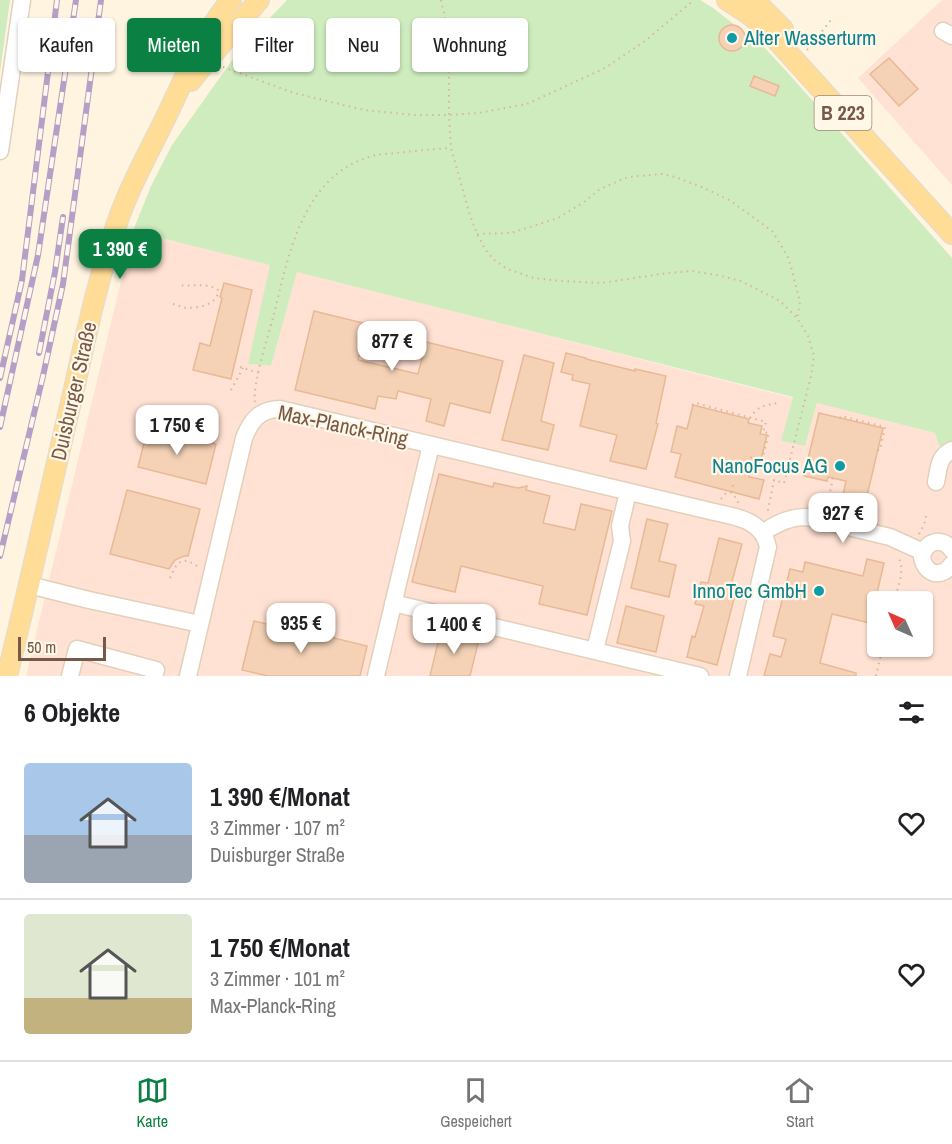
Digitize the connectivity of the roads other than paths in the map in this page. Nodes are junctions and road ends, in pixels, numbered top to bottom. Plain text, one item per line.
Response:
1 (22, 0) edge
2 (231, 0) edge
3 (259, 0) edge
4 (727, 0) edge
5 (754, 0) edge
6 (166, 115) junction
7 (0, 151) edge
8 (952, 216) edge
9 (952, 234) edge
10 (431, 445) junction
11 (952, 450) edge
12 (936, 482) dead end
13 (628, 492) junction
14 (766, 530) junction
15 (952, 550) edge
16 (923, 552) junction
17 (952, 564) edge
18 (29, 585) junction
19 (393, 603) junction
20 (200, 624) junction
21 (595, 650) junction
22 (7, 676) edge
23 (70, 676) edge
24 (154, 676) edge
25 (188, 676) edge
26 (376, 676) edge
27 (700, 676) edge
28 (738, 676) edge

1 - 7 street
2 - 6 main road, Duisburger Straße
3 - 6 main road, Duisburger Straße
4 - 9 main road, B 223
5 - 8 main road, B 223
6 - 18 main road, Duisburger Straße
10 - 13 street, Max-Planck-Ring
10 - 19 street, Max-Planck-Ring
10 - 20 street, Max-Planck-Ring
11 - 12 street
13 - 14 street, Max-Planck-Ring
13 - 21 street
14 - 16 street
14 - 28 street
15 - 16 street
16 - 17 street
18 - 20 street
18 - 22 main road, Duisburger Straße
19 - 21 street
19 - 26 street, Max-Planck-Ring
20 - 25 street, Max-Planck-Ring
21 - 27 street
23 - 24 street

